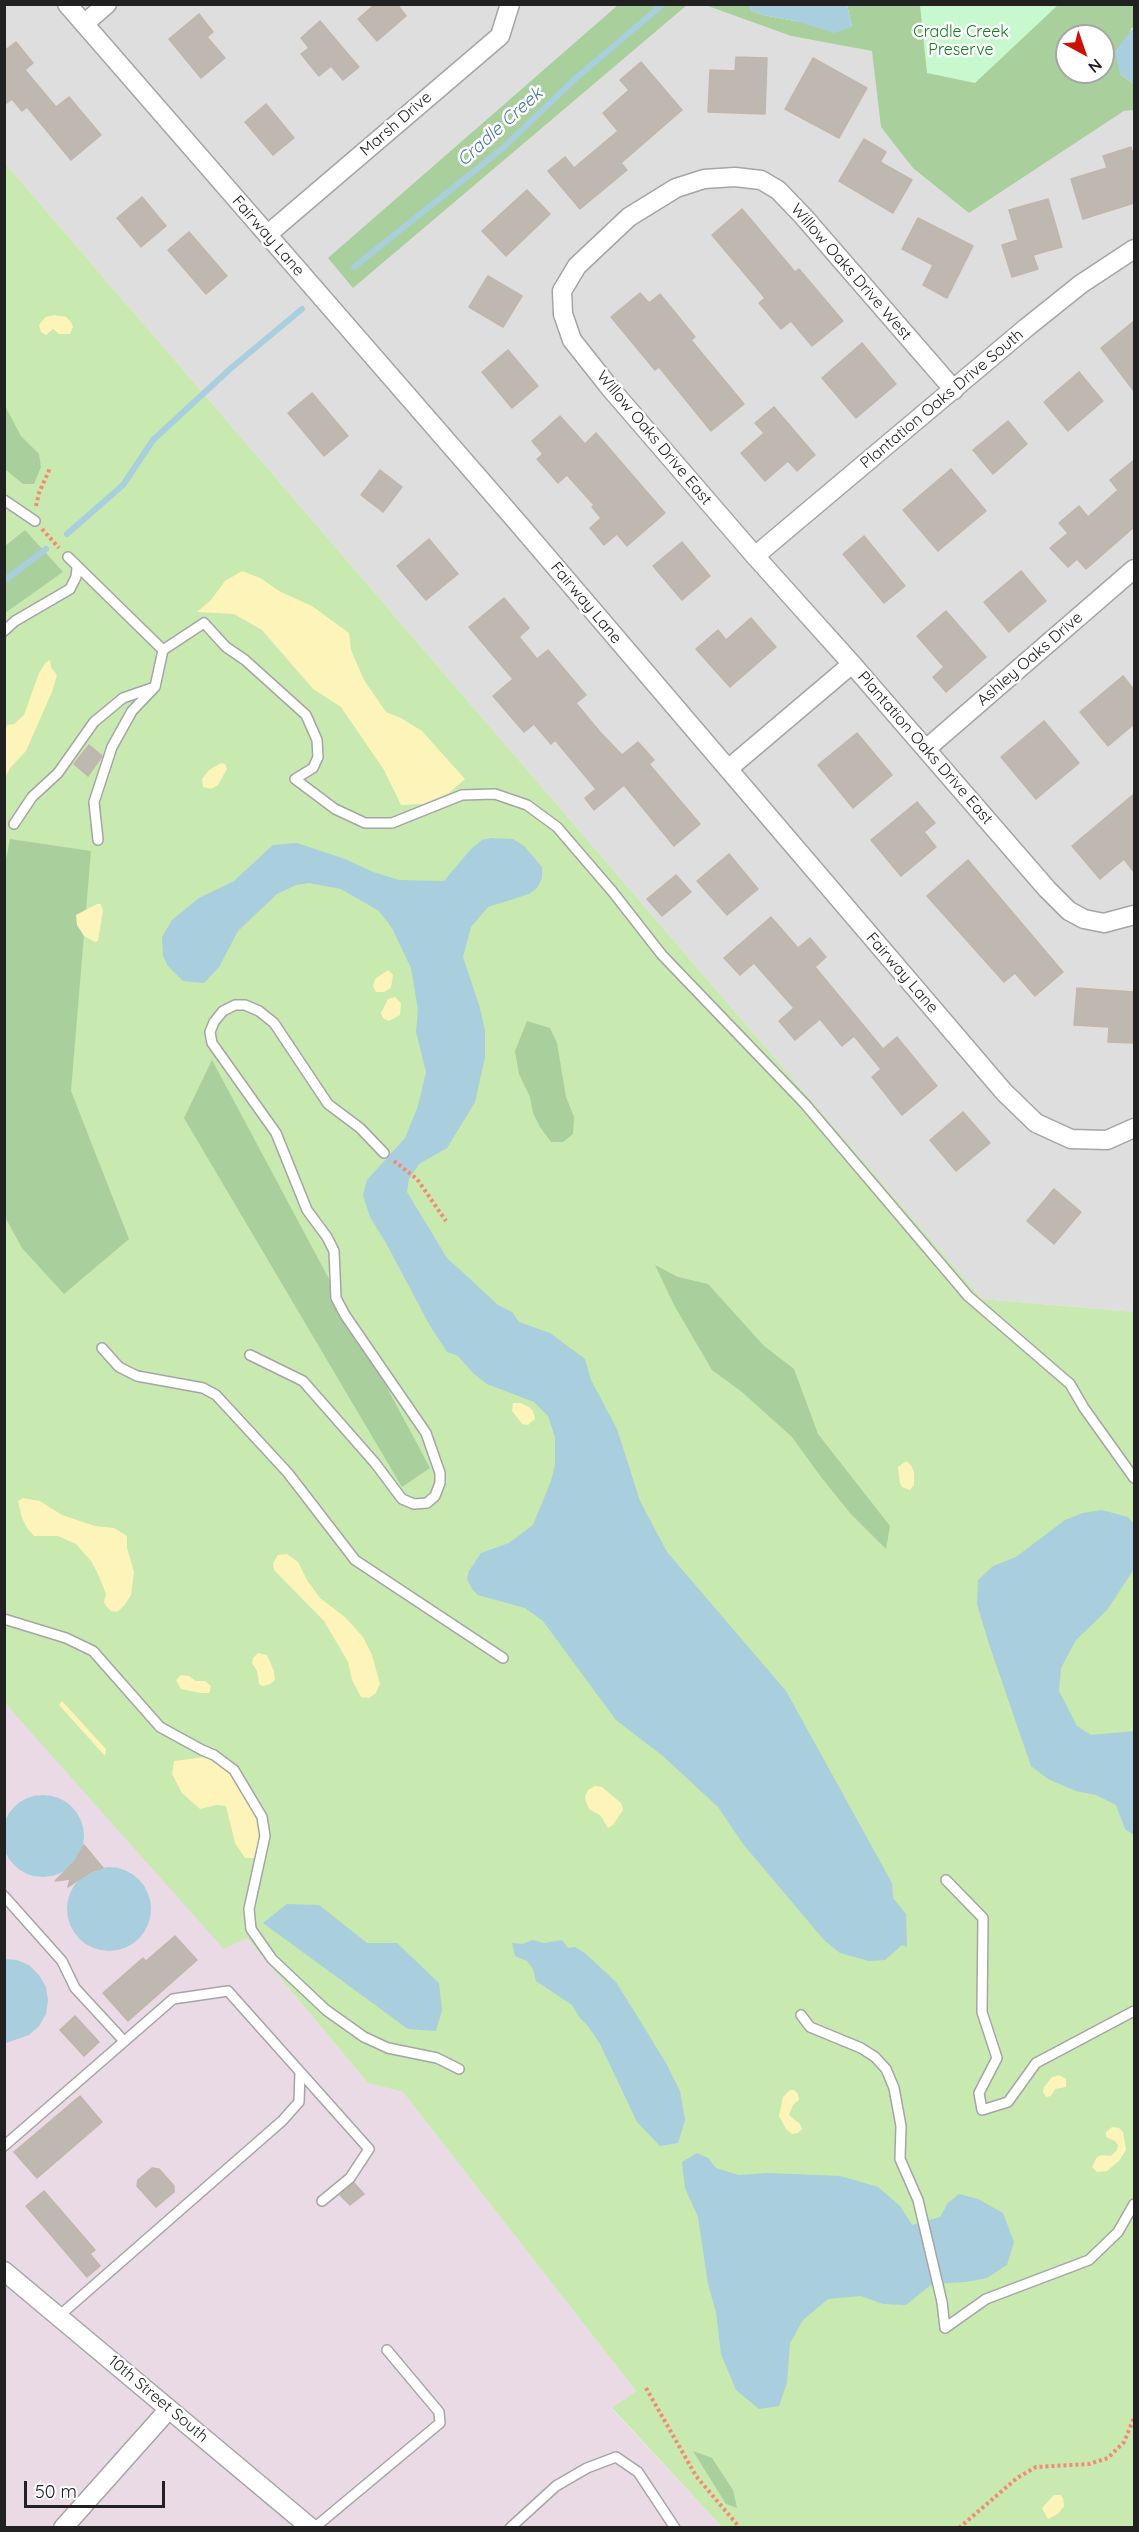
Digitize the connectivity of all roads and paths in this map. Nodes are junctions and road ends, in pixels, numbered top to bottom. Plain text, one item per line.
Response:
1 (68, 4) edge
2 (107, 4) edge
3 (510, 4) edge
4 (84, 24) junction
5 (268, 234) junction
6 (1134, 249) edge
7 (563, 314) joint
8 (954, 390) junction
9 (50, 468) dead end
10 (4, 500) edge
11 (35, 522) junction
12 (755, 556) junction
13 (68, 557) joint
14 (77, 568) junction
15 (1134, 569) edge
16 (4, 631) edge
17 (163, 650) junction
18 (852, 664) junction
19 (155, 687) junction
20 (926, 749) junction
21 (728, 769) junction
22 (14, 824) dead end
23 (98, 840) dead end
24 (1134, 915) edge
25 (1134, 1128) edge
26 (384, 1153) joint
27 (446, 1221) dead end
28 (102, 1348) dead end
29 (250, 1355) dead end
30 (1134, 1478) edge
31 (4, 1618) edge
32 (503, 1658) dead end
33 (946, 1880) dead end
34 (4, 1896) edge
35 (1134, 2011) edge
36 (801, 2016) dead end
37 (124, 2041) junction
38 (459, 2069) dead end
39 (300, 2072) junction
40 (4, 2146) edge
41 (322, 2201) dead end
42 (1134, 2204) edge
43 (4, 2271) edge
44 (58, 2316) junction
45 (387, 2350) dead end
46 (646, 2388) dead end
47 (169, 2409) junction
48 (1134, 2418) edge
49 (63, 2528) edge
50 (312, 2528) edge
51 (510, 2528) edge
52 (675, 2528) edge
53 (740, 2528) edge
54 (959, 2528) edge

1 - 4 street, Fairway Lane
2 - 4 street
3 - 5 street, Marsh Drive
4 - 5 street, Fairway Lane
5 - 21 street, Fairway Lane
6 - 8 street, Plantation Oaks Drive South
7 - 8 street, Willow Oaks Drive West
7 - 12 street, Willow Oaks Drive East
8 - 12 street, Plantation Oaks Drive South
9 - 11 path
10 - 11 lane
11 - 13 path
12 - 18 street, Plantation Oaks Drive East
13 - 14 lane
14 - 16 lane
14 - 17 lane
15 - 20 street, Ashley Oaks Drive
17 - 19 lane
17 - 30 lane
18 - 20 street, Plantation Oaks Drive East
18 - 21 street
19 - 22 lane
19 - 23 lane
20 - 24 street, Plantation Oaks Drive East
21 - 25 street, Fairway Lane
26 - 27 path
26 - 29 lane
28 - 32 lane
31 - 38 lane
33 - 35 lane
34 - 37 lane
36 - 42 lane
37 - 39 lane
37 - 40 lane
39 - 41 lane
39 - 44 lane
43 - 44 street, 10th Street South
44 - 47 street, 10th Street South
45 - 50 lane
46 - 53 path
47 - 49 street
47 - 50 street, 10th Street South
48 - 54 path
51 - 52 lane

